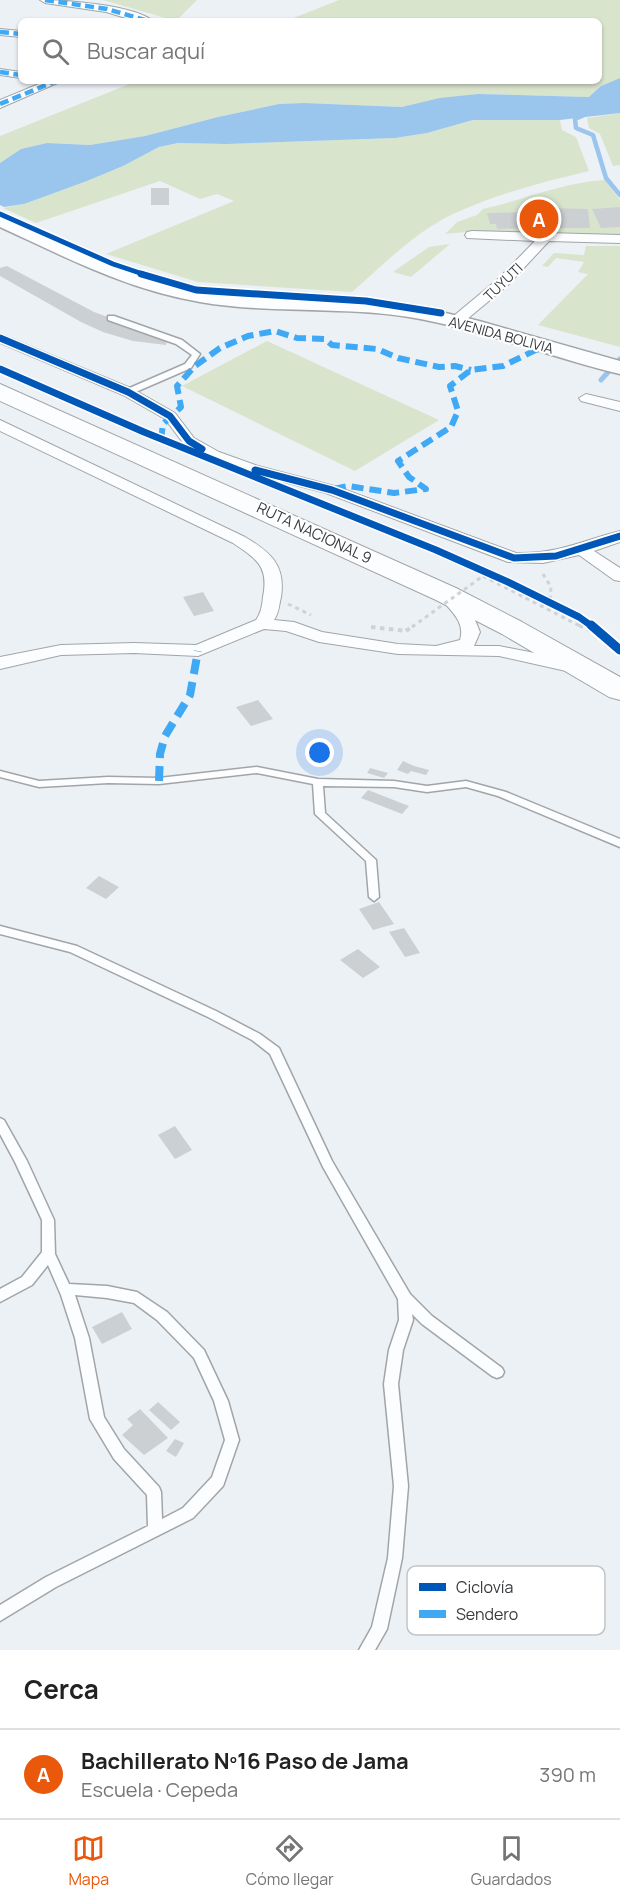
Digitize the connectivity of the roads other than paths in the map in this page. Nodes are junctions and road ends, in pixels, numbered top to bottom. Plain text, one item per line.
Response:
1 (45, 0) edge
2 (49, 0) edge
3 (58, 0) edge
4 (92, 0) edge
5 (107, 9) junction
6 (138, 18) edge
7 (0, 32) edge
8 (18, 34) edge
9 (0, 72) edge
10 (18, 75) edge
11 (45, 84) edge
12 (0, 104) edge
13 (0, 220) edge
14 (472, 235) dead end
15 (545, 237) junction
16 (620, 239) edge
17 (111, 318) dead end
18 (455, 322) junction
19 (0, 338) edge
20 (620, 368) edge
21 (0, 380) edge
22 (0, 392) edge
23 (128, 392) junction
24 (586, 398) dead end
25 (620, 407) edge
26 (0, 425) edge
27 (620, 536) edge
28 (582, 550) junction
29 (620, 576) edge
30 (446, 594) junction
31 (262, 624) junction
32 (436, 651) junction
33 (0, 663) edge
34 (620, 667) edge
35 (581, 668) junction
36 (620, 690) edge
37 (0, 774) edge
38 (318, 783) junction
39 (620, 843) edge
40 (374, 897) dead end
41 (0, 930) edge
42 (0, 1123) edge
43 (49, 1254) junction
44 (65, 1289) junction
45 (0, 1296) edge
46 (405, 1298) junction
47 (497, 1372) dead end
48 (155, 1530) junction
49 (0, 1614) edge
50 (367, 1650) edge

1 - 2 street
2 - 3 lane
2 - 5 street
4 - 5 lane
5 - 6 street
7 - 8 street
9 - 10 street
11 - 12 street
13 - 18 street, AVENIDA BOLIVIA
14 - 15 street
15 - 16 street
15 - 18 street, TUYUTI
17 - 23 lane
18 - 20 street, AVENIDA BOLIVIA
19 - 23 street
21 - 34 highway, RUTA NACIONAL 9
22 - 30 highway, RUTA NACIONAL 9
23 - 28 street
24 - 25 street
26 - 31 street
27 - 28 street
28 - 29 street
30 - 32 street
30 - 35 highway, RUTA NACIONAL 9
31 - 32 street
31 - 33 street
32 - 35 street
35 - 36 highway, RUTA NACIONAL 9
37 - 38 lane
38 - 39 lane
38 - 40 lane
41 - 46 lane
42 - 43 lane
43 - 44 lane
43 - 45 lane
44 - 48 lane
44 - 48 lane
46 - 47 lane
46 - 50 lane
48 - 49 lane

